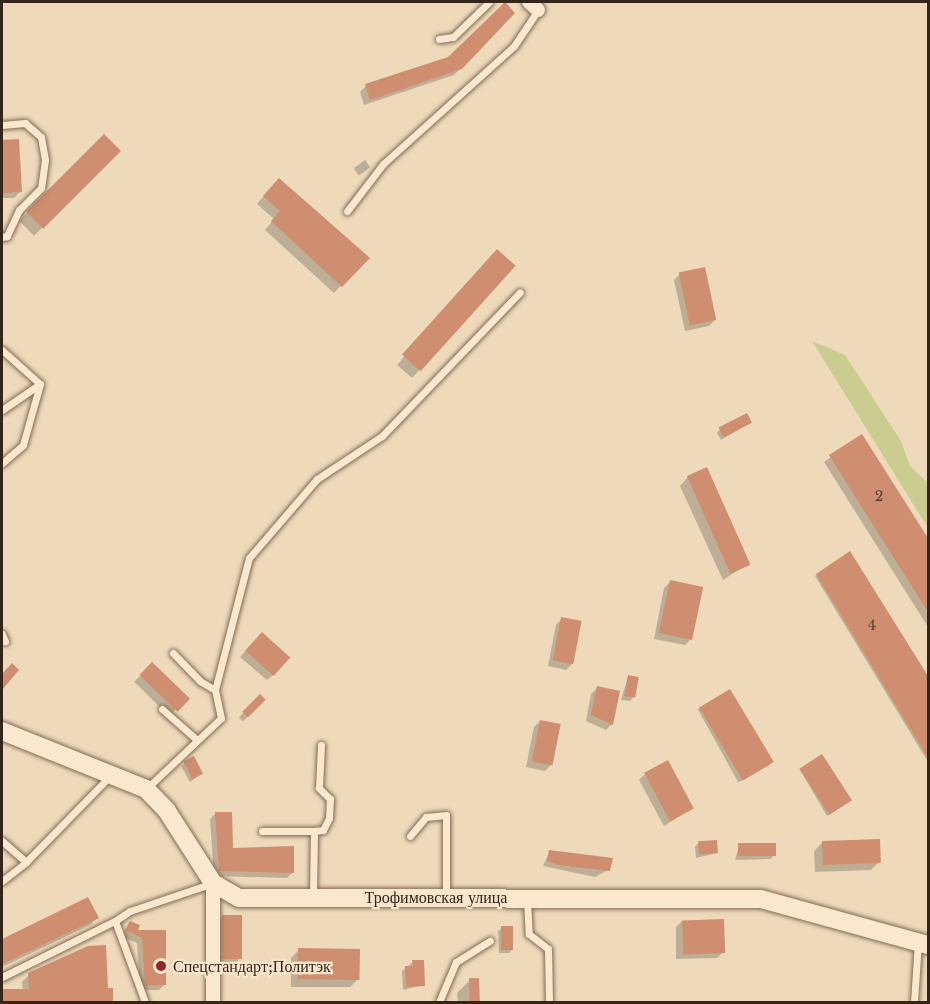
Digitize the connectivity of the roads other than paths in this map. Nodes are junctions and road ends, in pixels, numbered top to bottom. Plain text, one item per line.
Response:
1 (489, 2) edge
2 (534, 6) edge
3 (439, 39) dead end
4 (2, 125) edge
5 (347, 211) dead end
6 (2, 237) edge
7 (520, 292) dead end
8 (2, 350) edge
9 (40, 384) junction
10 (2, 410) edge
11 (2, 463) edge
12 (173, 652) dead end
13 (215, 690) junction
14 (162, 709) dead end
15 (2, 732) edge
16 (197, 740) junction
17 (321, 745) dead end
18 (112, 775) junction
19 (146, 789) junction
20 (262, 831) dead end
21 (314, 831) junction
22 (410, 836) dead end
23 (2, 841) edge
24 (26, 862) junction
25 (2, 882) edge
26 (213, 883) junction
27 (446, 895) junction
28 (527, 897) junction
29 (313, 898) junction
30 (115, 921) junction
31 (490, 941) dead end
32 (923, 943) edge
33 (2, 977) edge
34 (145, 1002) edge
35 (213, 1002) edge
36 (439, 1002) edge
37 (549, 1002) edge
38 (914, 1002) edge

1 - 3 lane
2 - 5 lane
4 - 6 lane
7 - 13 lane
8 - 9 lane
9 - 10 lane
9 - 11 lane
12 - 13 lane
13 - 16 lane
14 - 16 lane
15 - 18 street, Трофимовская улица
16 - 19 lane
17 - 21 lane
18 - 19 street, Трофимовская улица
18 - 24 lane
19 - 26 street, Трофимовская улица
20 - 21 lane
21 - 29 lane
22 - 27 lane
23 - 24 lane
24 - 25 lane
26 - 29 street, Трофимовская улица
26 - 30 lane
26 - 35 street
27 - 28 street, Трофимовская улица
27 - 29 street, Трофимовская улица
28 - 32 street, Трофимовская улица
28 - 37 lane
30 - 33 lane
30 - 34 lane
31 - 36 lane
32 - 38 lane

